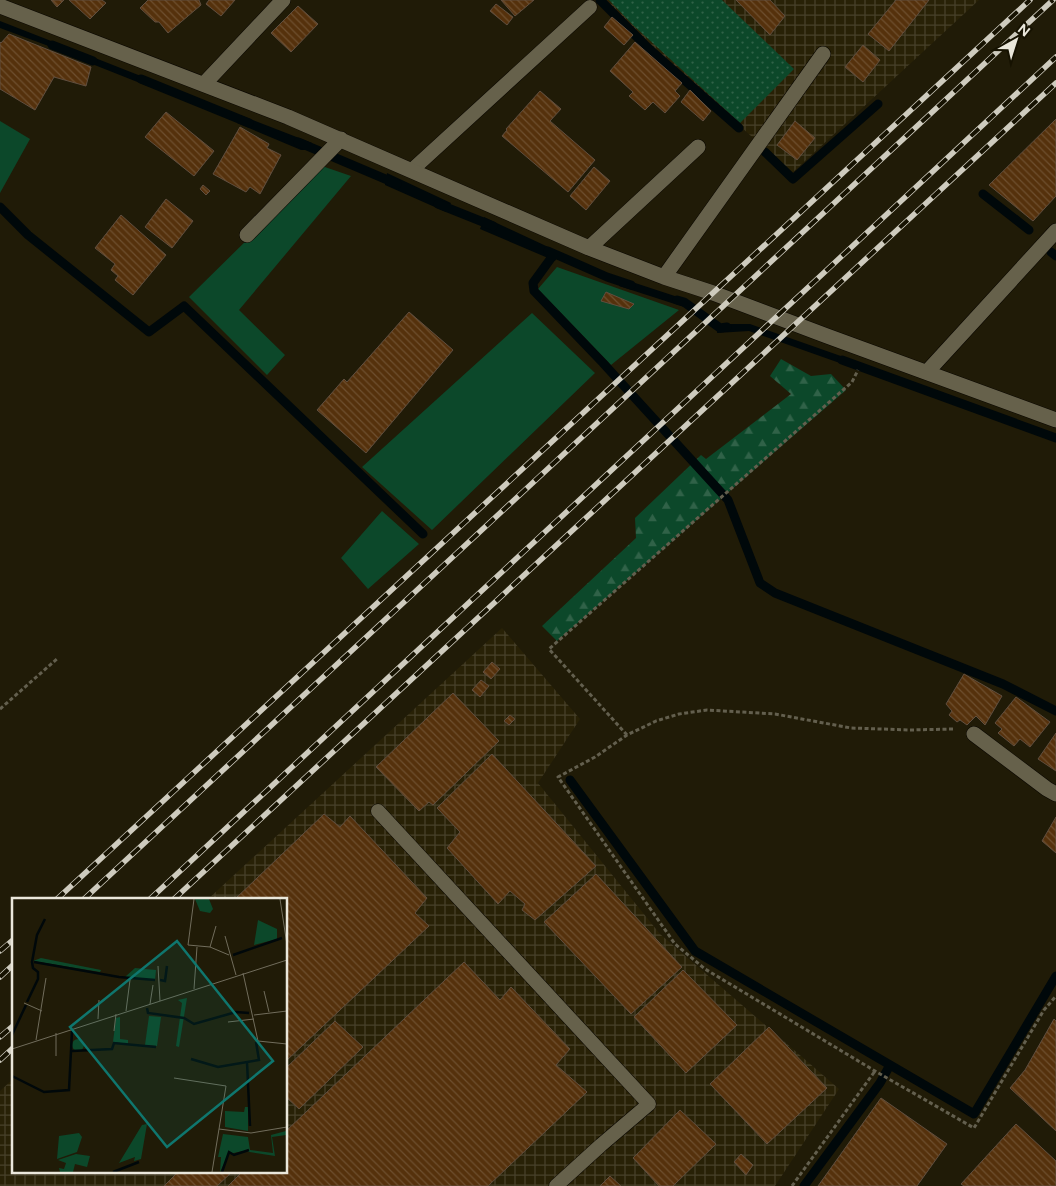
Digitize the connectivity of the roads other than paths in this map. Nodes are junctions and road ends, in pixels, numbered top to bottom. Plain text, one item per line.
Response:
1 (283, 0) edge
2 (0, 6) edge
3 (590, 7) dead end
4 (823, 54) dead end
5 (204, 84) junction
6 (341, 139) junction
7 (698, 147) dead end
8 (412, 170) junction
9 (1056, 231) edge
10 (247, 235) dead end
11 (589, 248) junction
12 (664, 277) junction
13 (927, 372) junction
14 (1056, 420) edge
15 (974, 734) road end
16 (1056, 794) edge
17 (378, 811) dead end
18 (556, 1186) edge

1 - 5 street
2 - 5 street
3 - 8 lane
4 - 12 street
5 - 6 street
6 - 8 street
6 - 10 street
7 - 11 street
8 - 11 street
9 - 13 street
11 - 12 street
12 - 13 street
13 - 14 street
15 - 16 street
17 - 18 lane

